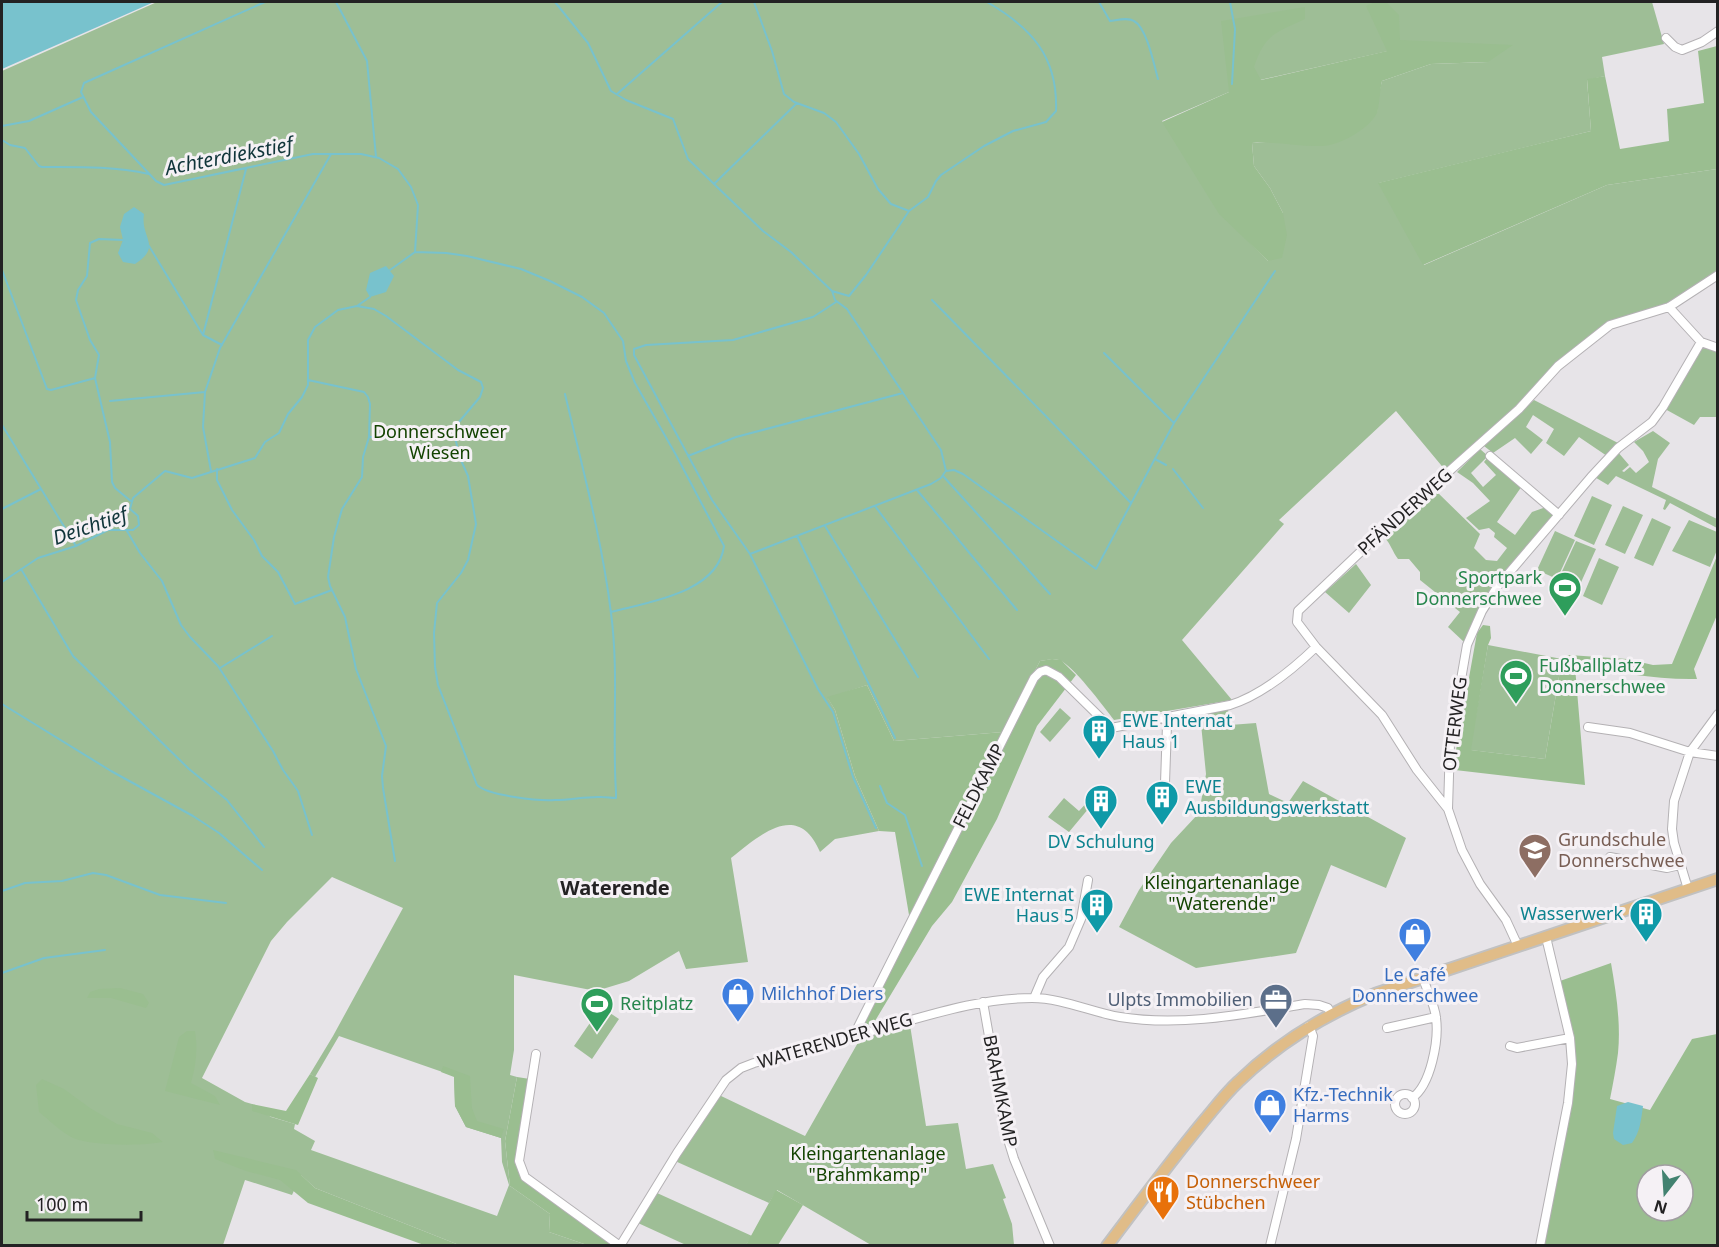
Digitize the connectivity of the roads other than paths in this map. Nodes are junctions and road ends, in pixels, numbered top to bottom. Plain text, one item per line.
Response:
1 (1718, 31) edge
2 (1666, 38) dead end
3 (1718, 275) edge
4 (1669, 307) junction
5 (1701, 342) junction
6 (1718, 348) edge
7 (1490, 456) dead end
8 (1559, 515) junction
9 (1316, 647) junction
10 (1718, 714) edge
11 (1165, 718) junction
12 (1588, 728) dead end
13 (1690, 752) junction
14 (1718, 756) edge
15 (1165, 783) dead end
16 (1448, 809) junction
17 (1610, 857) dead end
18 (1680, 866) junction
19 (1718, 879) edge
20 (1088, 880) dead end
21 (1688, 889) junction
22 (1546, 937) junction
23 (1518, 946) junction
24 (1423, 978) junction
25 (1034, 998) junction
26 (983, 1002) junction
27 (1331, 1014) junction
28 (1436, 1017) junction
29 (1309, 1026) junction
30 (1387, 1028) dead end
31 (859, 1035) junction
32 (1570, 1038) junction
33 (1510, 1046) dead end
34 (536, 1054) dead end
35 (1412, 1098) dead end
36 (620, 1245) edge
37 (1050, 1245) edge
38 (1107, 1245) edge
39 (1270, 1245) edge
40 (1540, 1245) edge

1 - 2 street
3 - 4 street, PFÄNDERWEG
4 - 5 street
4 - 9 street, PFÄNDERWEG
5 - 6 street
5 - 8 street, OTTERWEG
7 - 8 street
8 - 16 street, OTTERWEG
9 - 11 street, FELDKAMP
9 - 16 street, PFÄNDERWEG
10 - 13 street
11 - 15 street
11 - 31 street, FELDKAMP
12 - 13 street
13 - 14 street
13 - 18 street
16 - 23 street, OTTERWEG
17 - 18 street
18 - 21 street
19 - 21 main road
20 - 25 street
21 - 22 main road
22 - 23 main road
22 - 32 street
23 - 24 main road
24 - 27 main road
24 - 28 street
25 - 26 street, WATERENDER WEG
25 - 27 street, WATERENDER WEG
26 - 31 street, WATERENDER WEG
26 - 37 street, BRAHMKAMP
27 - 29 main road
28 - 30 street
28 - 35 street
29 - 38 main road
29 - 39 street
31 - 36 street, WATERENDER WEG
32 - 33 street
32 - 40 street
34 - 36 street

